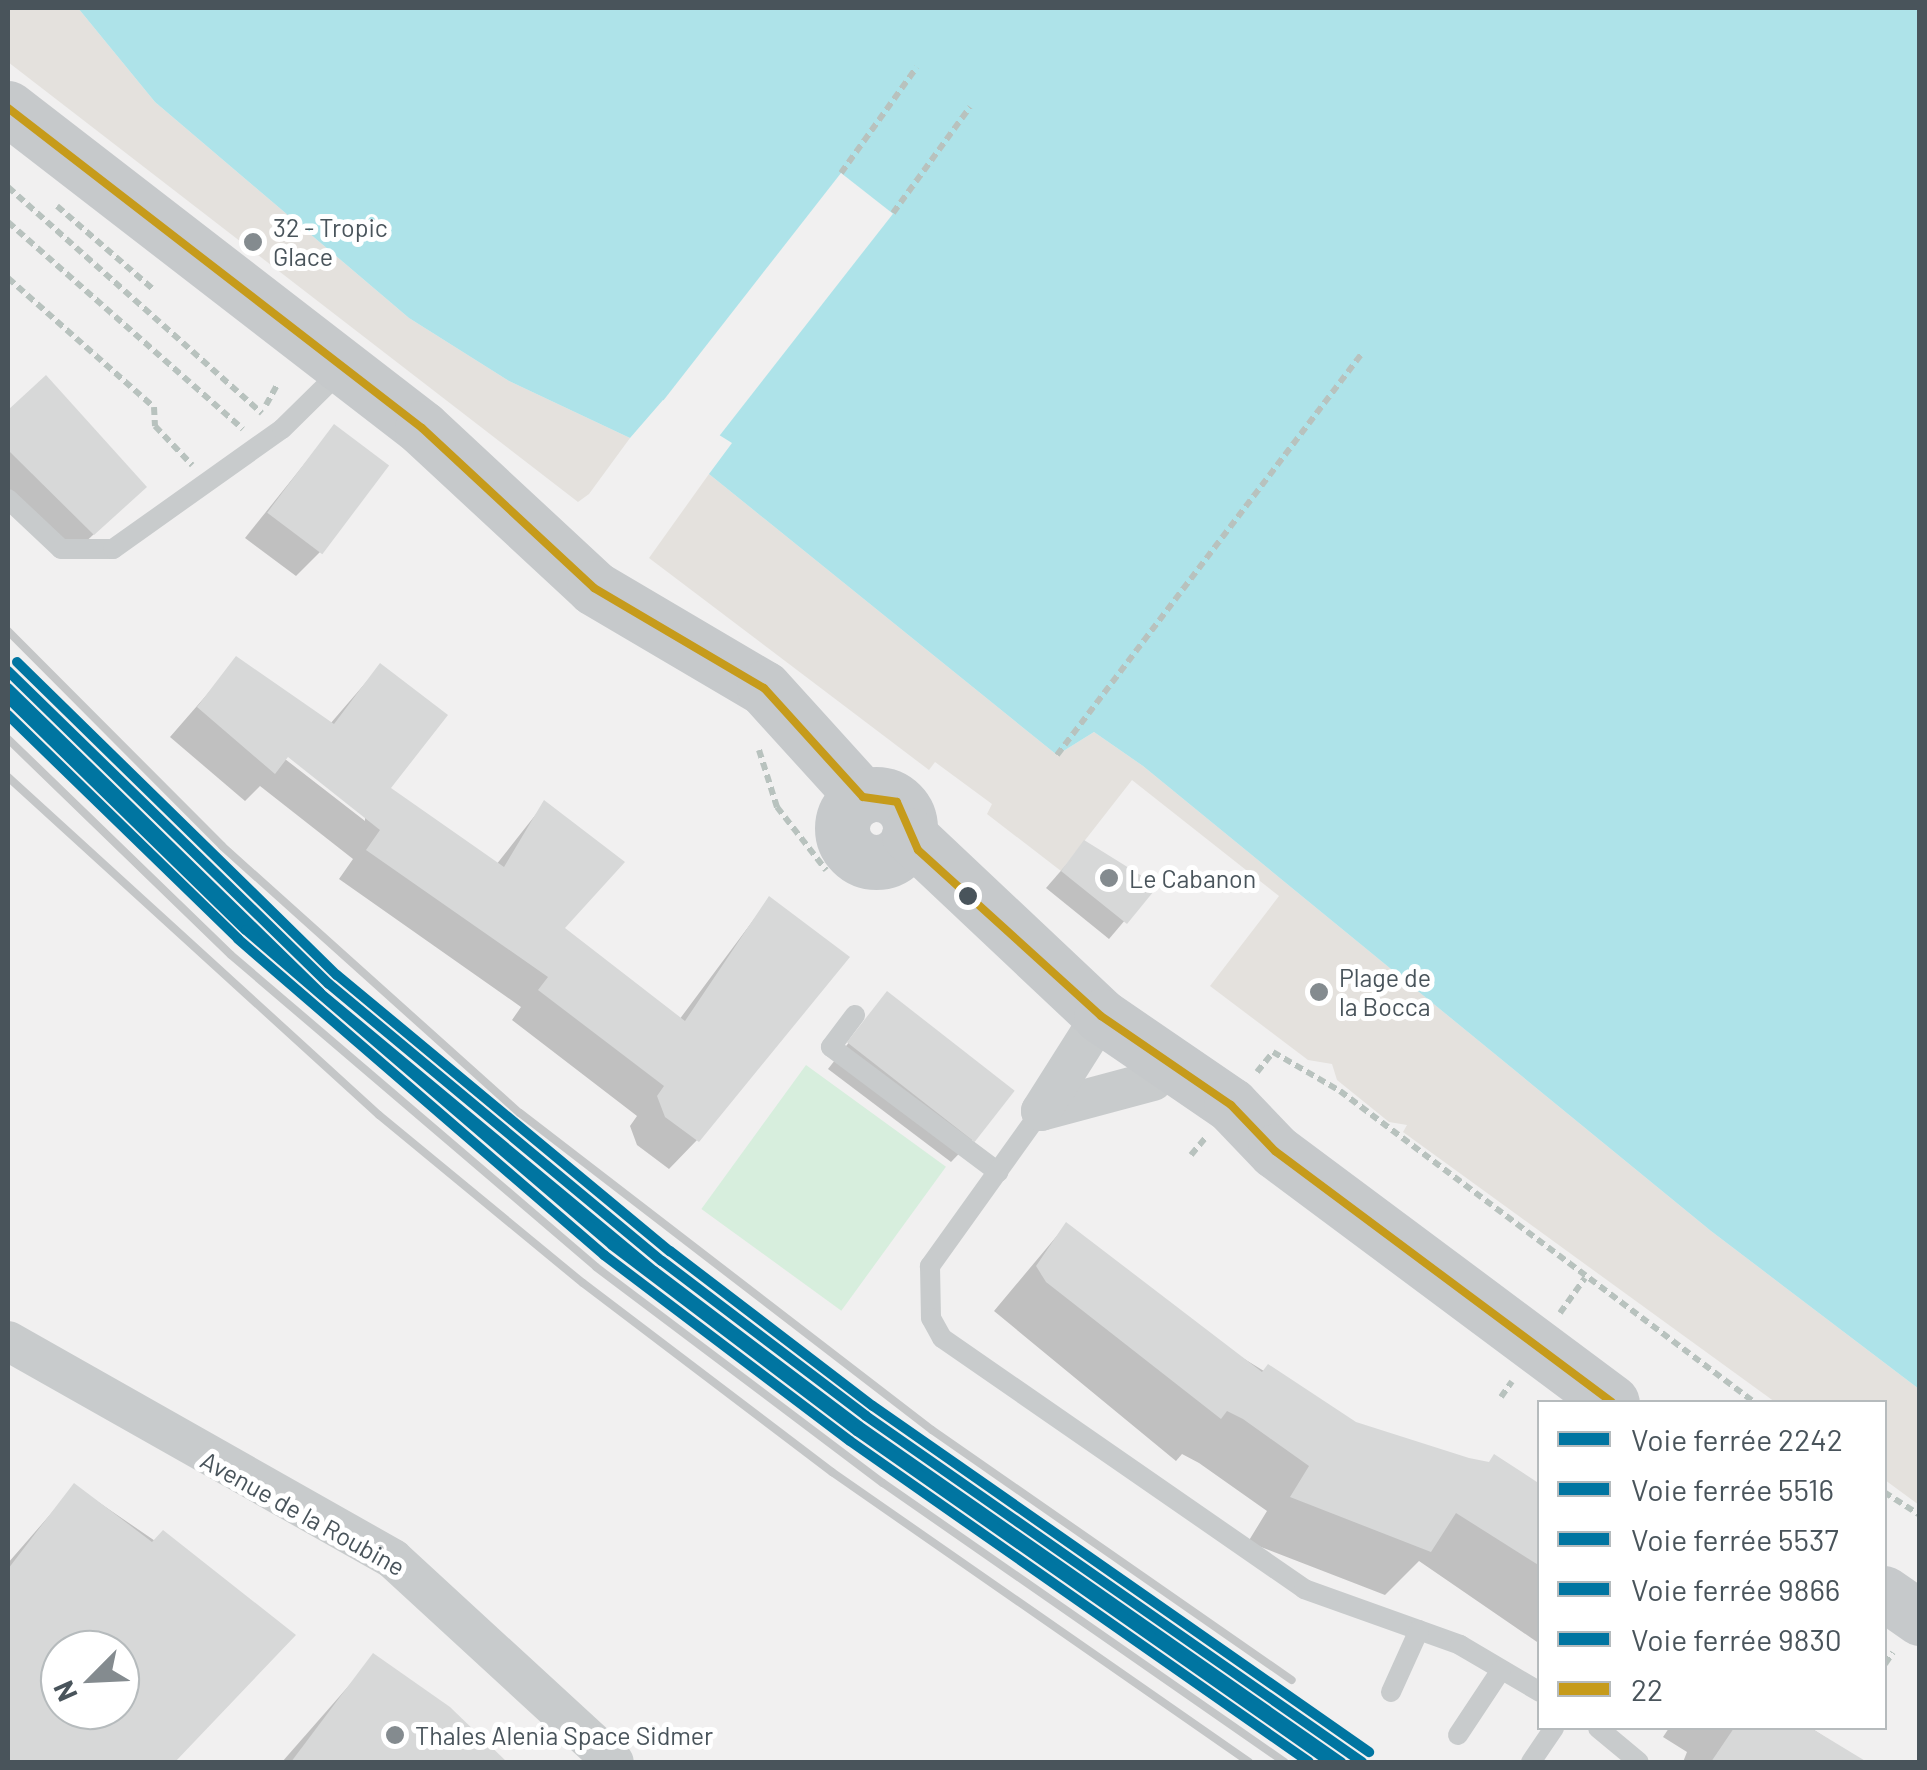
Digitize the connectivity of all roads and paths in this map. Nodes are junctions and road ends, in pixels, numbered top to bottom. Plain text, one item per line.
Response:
1 (917, 67) dead end
2 (970, 107) dead end
3 (8, 108) edge
4 (840, 174) dead end
5 (8, 186) edge
6 (45, 195) dead end
7 (893, 213) dead end
8 (8, 222) edge
9 (8, 278) edge
10 (154, 290) dead end
11 (1363, 352) dead end
12 (344, 368) junction
13 (277, 385) dead end
14 (262, 412) junction
15 (244, 430) junction
16 (229, 433) dead end
17 (204, 452) dead end
18 (8, 499) edge
19 (1057, 755) dead end
20 (855, 1015) dead end
21 (1096, 1022) junction
22 (1273, 1052) dead end
23 (1154, 1080) junction
24 (1040, 1112) junction
25 (998, 1172) junction
26 (8, 1341) edge
27 (1576, 1400) edge
28 (1609, 1400) edge
29 (1751, 1400) edge
30 (1887, 1494) edge
31 (1920, 1516) edge
32 (1887, 1595) edge
33 (1920, 1618) edge
34 (1887, 1623) edge
35 (1419, 1630) junction
36 (1920, 1645) edge
37 (1502, 1670) junction
38 (1537, 1690) edge
39 (1391, 1692) dead end
40 (1553, 1730) edge
41 (1600, 1730) edge
42 (1458, 1735) dead end
43 (614, 1762) edge
44 (1531, 1762) edge
45 (1639, 1762) edge

1 - 4 path
2 - 7 path
3 - 12 main road
5 - 14 path
6 - 10 path
8 - 15 path
9 - 17 path
11 - 19 path
12 - 18 lane
12 - 21 main road
13 - 14 path
14 - 15 path
15 - 16 path
20 - 25 lane
21 - 23 main road
21 - 24 street
21 - 28 main road
22 - 29 path
23 - 24 street
23 - 27 main road
24 - 25 lane
25 - 35 lane
26 - 43 street, Avenue de la Roubine
30 - 31 path
32 - 33 main road
34 - 36 main road
35 - 37 lane
35 - 39 lane
37 - 38 lane
37 - 42 lane
40 - 44 lane
41 - 45 lane

